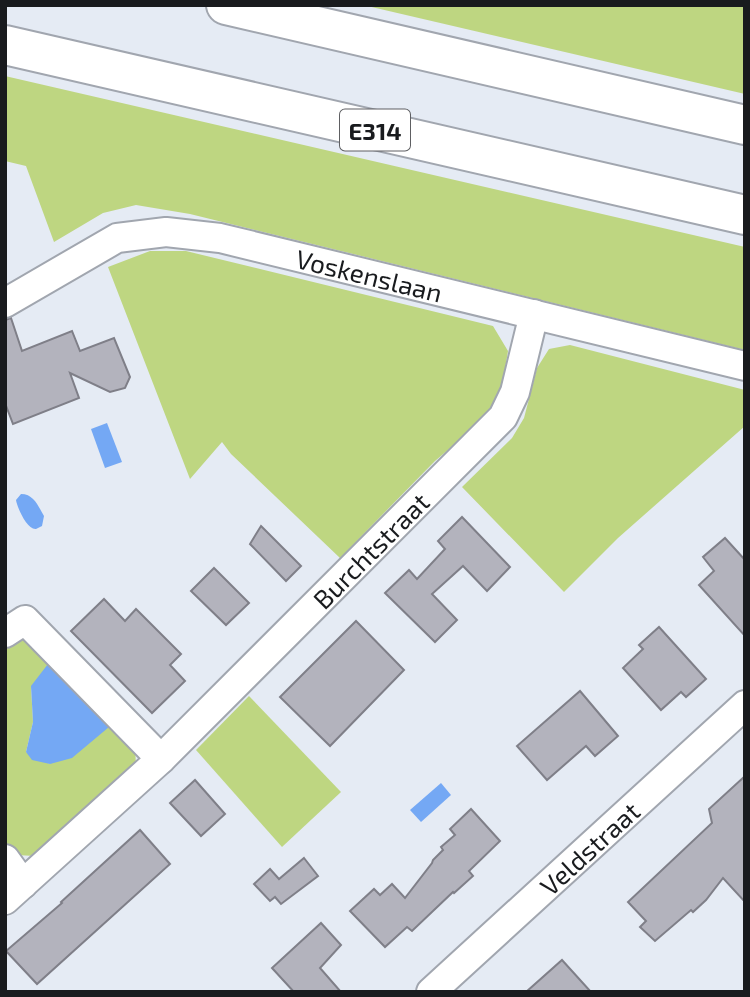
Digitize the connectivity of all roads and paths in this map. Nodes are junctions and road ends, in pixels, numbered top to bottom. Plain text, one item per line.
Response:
1 (226, 5) edge
2 (5, 44) edge
3 (745, 125) edge
4 (745, 215) edge
5 (5, 303) edge
6 (534, 314) junction
7 (745, 366) edge
8 (5, 633) edge
9 (745, 705) edge
10 (161, 759) junction
11 (5, 859) edge
12 (14, 892) edge
13 (431, 992) edge

1 - 3 highway
2 - 4 highway, E314
5 - 6 street, Voskenslaan
6 - 7 street, Voskenslaan
6 - 10 street, Burchtstraat
8 - 10 street
9 - 13 street, Veldstraat
10 - 12 street, Burchtstraat
11 - 12 street, Burchtstraat

